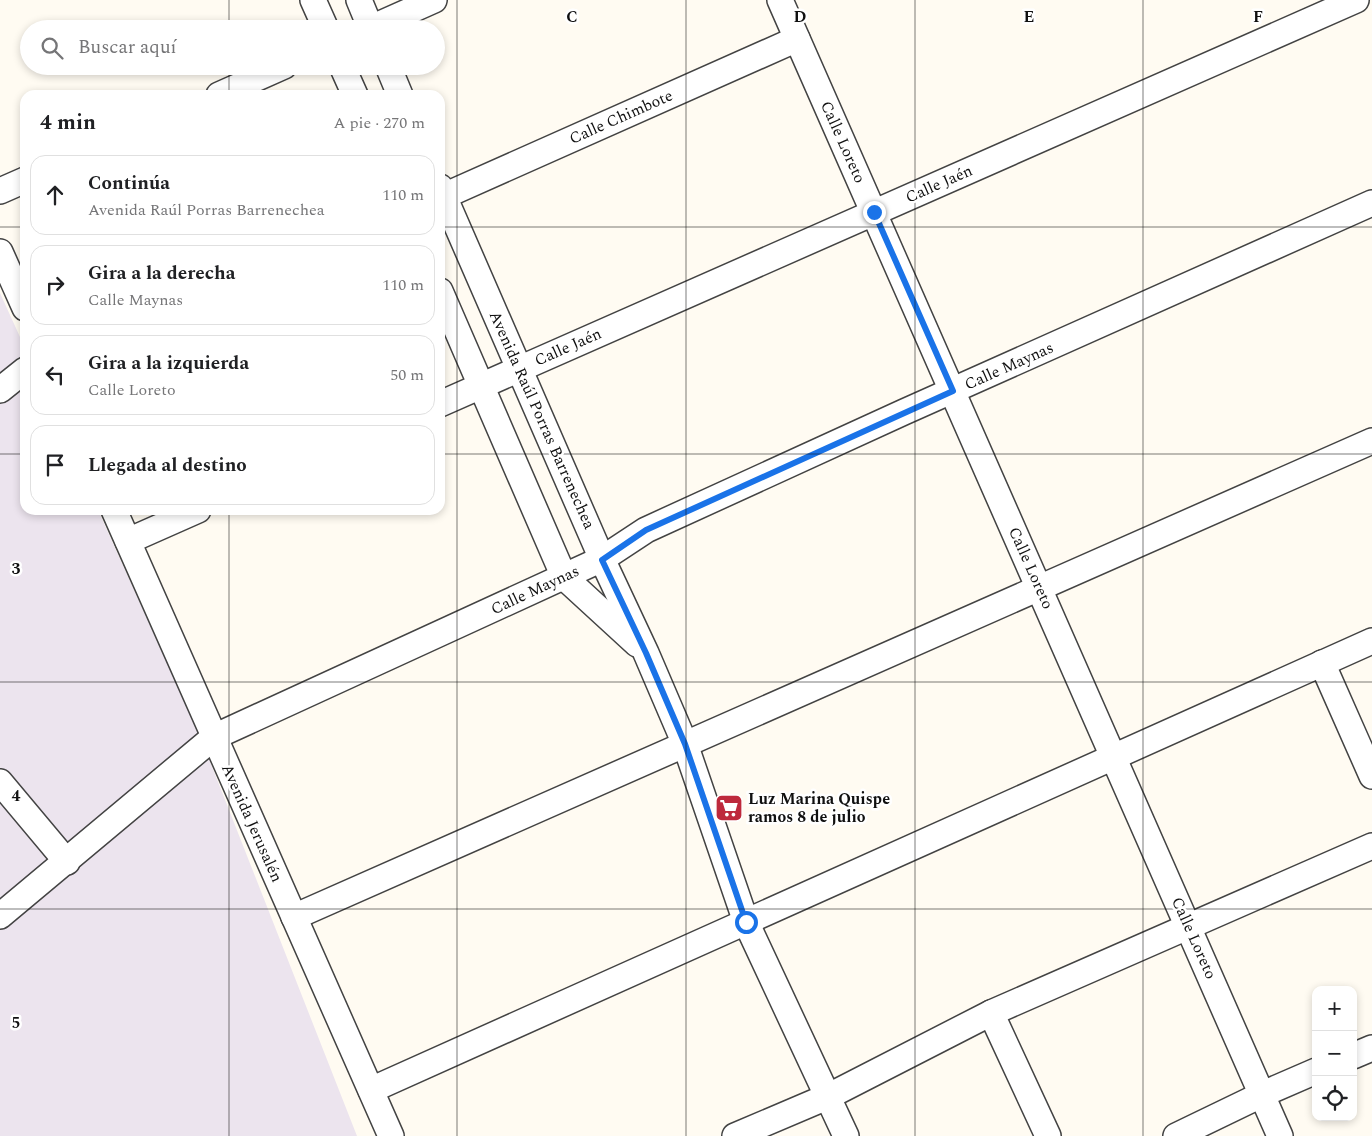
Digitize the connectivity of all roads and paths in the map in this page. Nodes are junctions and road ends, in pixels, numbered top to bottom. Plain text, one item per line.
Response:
1 (313, 0) edge
2 (359, 0) edge
3 (434, 0) edge
4 (780, 0) edge
5 (1356, 0) edge
6 (322, 20) edge
7 (367, 20) edge
8 (388, 20) edge
9 (797, 39) junction
10 (264, 75) edge
11 (346, 75) edge
12 (392, 75) edge
13 (229, 90) edge
14 (352, 90) edge
15 (398, 90) edge
16 (20, 182) edge
17 (445, 190) edge
18 (0, 191) edge
19 (445, 198) edge
20 (1372, 203) edge
21 (874, 212) junction
22 (0, 252) edge
23 (20, 297) edge
24 (445, 303) edge
25 (519, 369) junction
26 (20, 374) edge
27 (481, 386) junction
28 (0, 390) edge
29 (953, 391) junction
30 (445, 402) edge
31 (1372, 442) edge
32 (116, 515) edge
33 (187, 515) edge
34 (128, 541) junction
35 (602, 560) junction
36 (564, 577) junction
37 (1040, 588) junction
38 (1372, 641) edge
39 (646, 653) junction
40 (1322, 663) junction
41 (214, 736) junction
42 (685, 744) junction
43 (1114, 757) junction
44 (1372, 776) edge
45 (0, 782) edge
46 (1372, 846) edge
47 (67, 862) junction
48 (0, 916) edge
49 (294, 917) junction
50 (746, 922) junction
51 (1189, 927) junction
52 (991, 1013) junction
53 (1372, 1048) edge
54 (1357, 1054) edge
55 (1312, 1073) edge
56 (371, 1090) junction
57 (1263, 1094) junction
58 (829, 1096) junction
59 (391, 1136) edge
60 (735, 1136) edge
61 (846, 1136) edge
62 (1048, 1136) edge
63 (1176, 1136) edge
64 (1280, 1136) edge

1 - 6 street
2 - 7 street
3 - 8 street
4 - 9 street, Calle Loreto
5 - 21 street, Calle Jaén
9 - 17 street, Calle Chimbote
9 - 21 street, Calle Loreto
10 - 13 street
11 - 14 street
12 - 15 street
16 - 18 street
19 - 25 street, Avenida Raúl Porras Barrenechea
20 - 29 street, Calle Maynas
21 - 25 street, Calle Jaén
21 - 29 street, Calle Loreto
22 - 23 street
24 - 27 street, Avenida Raúl Porras Barrenechea
25 - 27 street, Calle Jaén
25 - 35 street, Avenida Raúl Porras Barrenechea
26 - 28 street
27 - 30 street, Calle Jaén
27 - 36 street, Avenida Raúl Porras Barrenechea
29 - 35 street, Calle Maynas
29 - 37 street, Calle Loreto
31 - 37 street
32 - 34 street, Avenida Jerusalén
33 - 34 street
34 - 41 street, Avenida Jerusalén
35 - 36 street, Calle Maynas
35 - 39 street, Avenida Raúl Porras Barrenechea
36 - 39 street, Avenida Raúl Porras Barrenechea
36 - 41 street, Calle Maynas
37 - 42 street
37 - 43 street, Calle Loreto
38 - 40 street
39 - 42 street, Avenida Raúl Porras Barrenechea
40 - 43 street
40 - 44 street
41 - 47 street, Calle Maynas
41 - 49 street, Avenida Jerusalén
42 - 49 street
42 - 50 street, Avenida Raúl Porras Barrenechea
43 - 50 street
43 - 51 street, Calle Loreto
45 - 47 street
46 - 51 street
47 - 48 street, Calle Maynas
49 - 56 street, Avenida Jerusalén
50 - 56 street
50 - 58 street, Avenida Raúl Porras Barrenechea
51 - 52 street
51 - 57 street, Calle Loreto
52 - 58 street
52 - 62 street
53 - 54 street
55 - 57 street
56 - 59 street, Avenida Jerusalén
57 - 63 street
57 - 64 street, Calle Loreto
58 - 60 street
58 - 61 street, Avenida Raúl Porras Barrenechea

